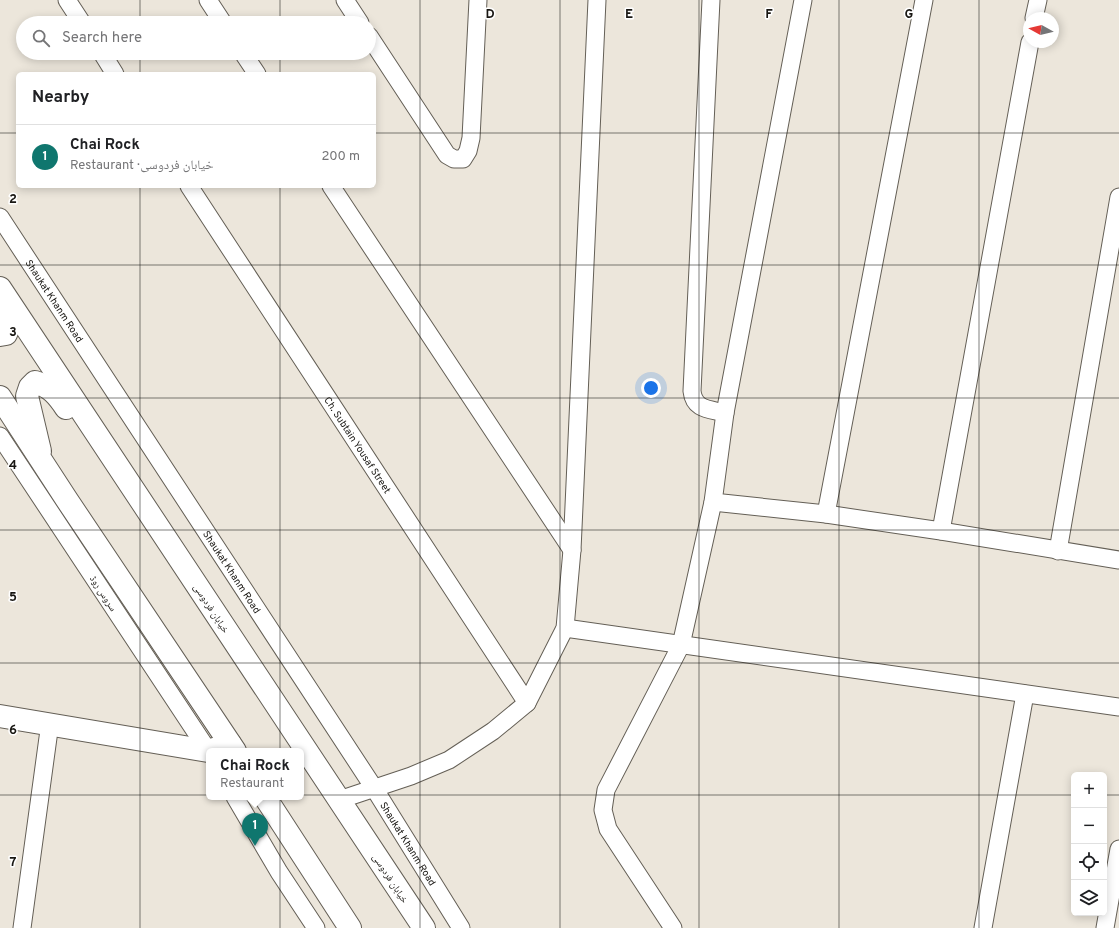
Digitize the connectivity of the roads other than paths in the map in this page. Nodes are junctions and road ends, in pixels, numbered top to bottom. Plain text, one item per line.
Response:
1 (67, 0) edge
2 (208, 0) edge
3 (345, 0) edge
4 (478, 0) edge
5 (597, 0) edge
6 (711, 0) edge
7 (803, 0) edge
8 (924, 0) edge
9 (1038, 0) edge
10 (357, 12) edge
11 (1035, 12) edge
12 (77, 16) edge
13 (218, 16) edge
14 (376, 47) edge
15 (1029, 48) edge
16 (107, 60) edge
17 (248, 60) edge
18 (115, 72) edge
19 (256, 72) edge
20 (190, 188) edge
21 (332, 188) edge
22 (1119, 197) edge
23 (0, 217) edge
24 (0, 288) edge
25 (0, 335) edge
26 (0, 397) edge
27 (725, 413) junction
28 (0, 436) edge
29 (43, 464) junction
30 (136, 494) junction
31 (713, 502) junction
32 (826, 514) junction
33 (941, 531) junction
34 (572, 550) junction
35 (1058, 551) junction
36 (1119, 560) edge
37 (565, 628) junction
38 (681, 645) junction
39 (1025, 694) junction
40 (527, 703) junction
41 (1119, 707) edge
42 (0, 716) edge
43 (50, 723) junction
44 (232, 747) edge
45 (207, 748) edge
46 (206, 750) edge
47 (374, 788) junction
48 (237, 800) edge
49 (267, 800) edge
50 (339, 800) junction
51 (1119, 849) edge
52 (22, 928) edge
53 (316, 928) edge
54 (350, 928) edge
55 (424, 928) edge
56 (461, 928) edge
57 (673, 928) edge
58 (983, 928) edge
59 (1105, 928) edge

1 - 12 street
2 - 13 street
3 - 10 street
4 - 14 street
5 - 34 street
6 - 27 street
7 - 27 street
8 - 32 street
9 - 11 street
15 - 33 street
16 - 18 street
17 - 19 street
20 - 40 street, Ch. Subtain Yousaf Street
21 - 34 street
22 - 35 street
23 - 47 street, Shaukat Khanm Road
24 - 25 main road
24 - 30 main road, خیابان فردوسی
26 - 29 main road
27 - 31 street
28 - 45 street, سروس روڈ
29 - 30 main road
29 - 44 main road
30 - 50 main road, خیابان فردوسی
31 - 32 street
31 - 38 street
32 - 33 street
33 - 35 street
34 - 37 street
35 - 36 street
37 - 38 street
37 - 40 street
38 - 39 street
38 - 57 street
39 - 41 street
39 - 58 street
40 - 47 street
42 - 43 main road
43 - 46 main road
43 - 52 street
47 - 50 street
47 - 56 street, Shaukat Khanm Road
48 - 53 street
49 - 54 main road
50 - 55 main road, خیابان فردوسی
51 - 59 street

